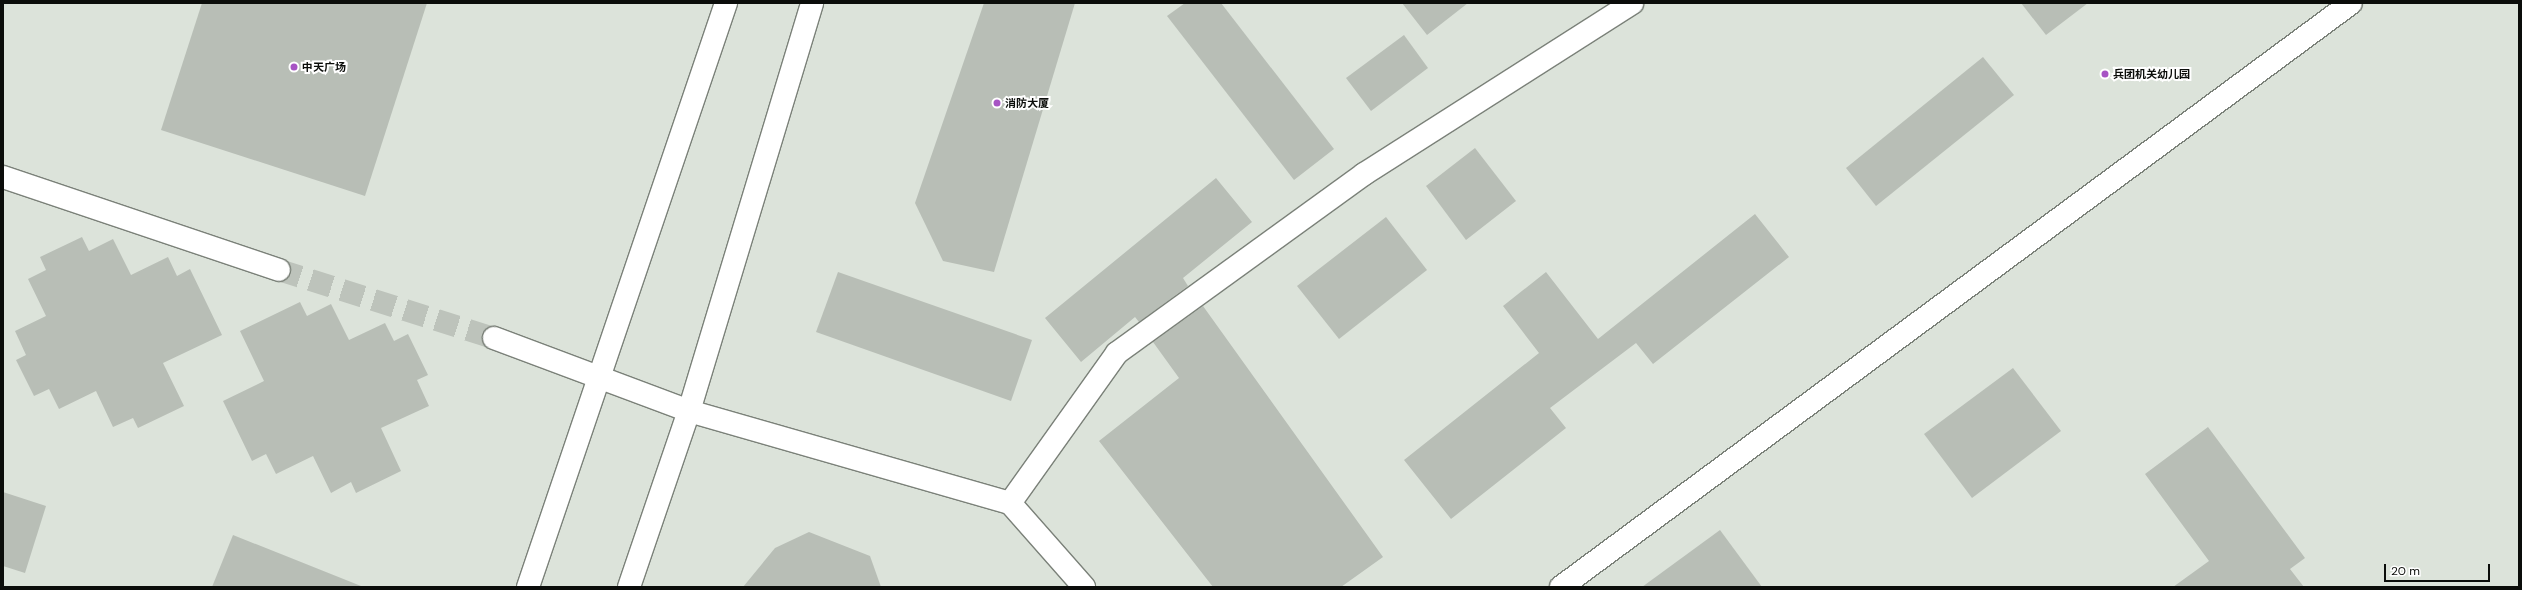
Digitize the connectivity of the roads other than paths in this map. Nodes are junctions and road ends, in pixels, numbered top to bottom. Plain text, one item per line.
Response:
1 (726, 3) edge
2 (812, 3) edge
3 (1632, 3) edge
4 (2351, 3) edge
5 (3, 177) edge
6 (279, 270) tunnel mouth
7 (494, 338) tunnel mouth
8 (597, 379) junction
9 (689, 411) junction
10 (1010, 503) junction
11 (528, 587) edge
12 (628, 587) edge
13 (1084, 587) edge
14 (1561, 587) edge

1 - 8 street
2 - 9 street
3 - 10 street
4 - 14 street
5 - 6 street
7 - 8 street
8 - 9 street
8 - 11 street
9 - 10 street
9 - 12 street
10 - 13 street

